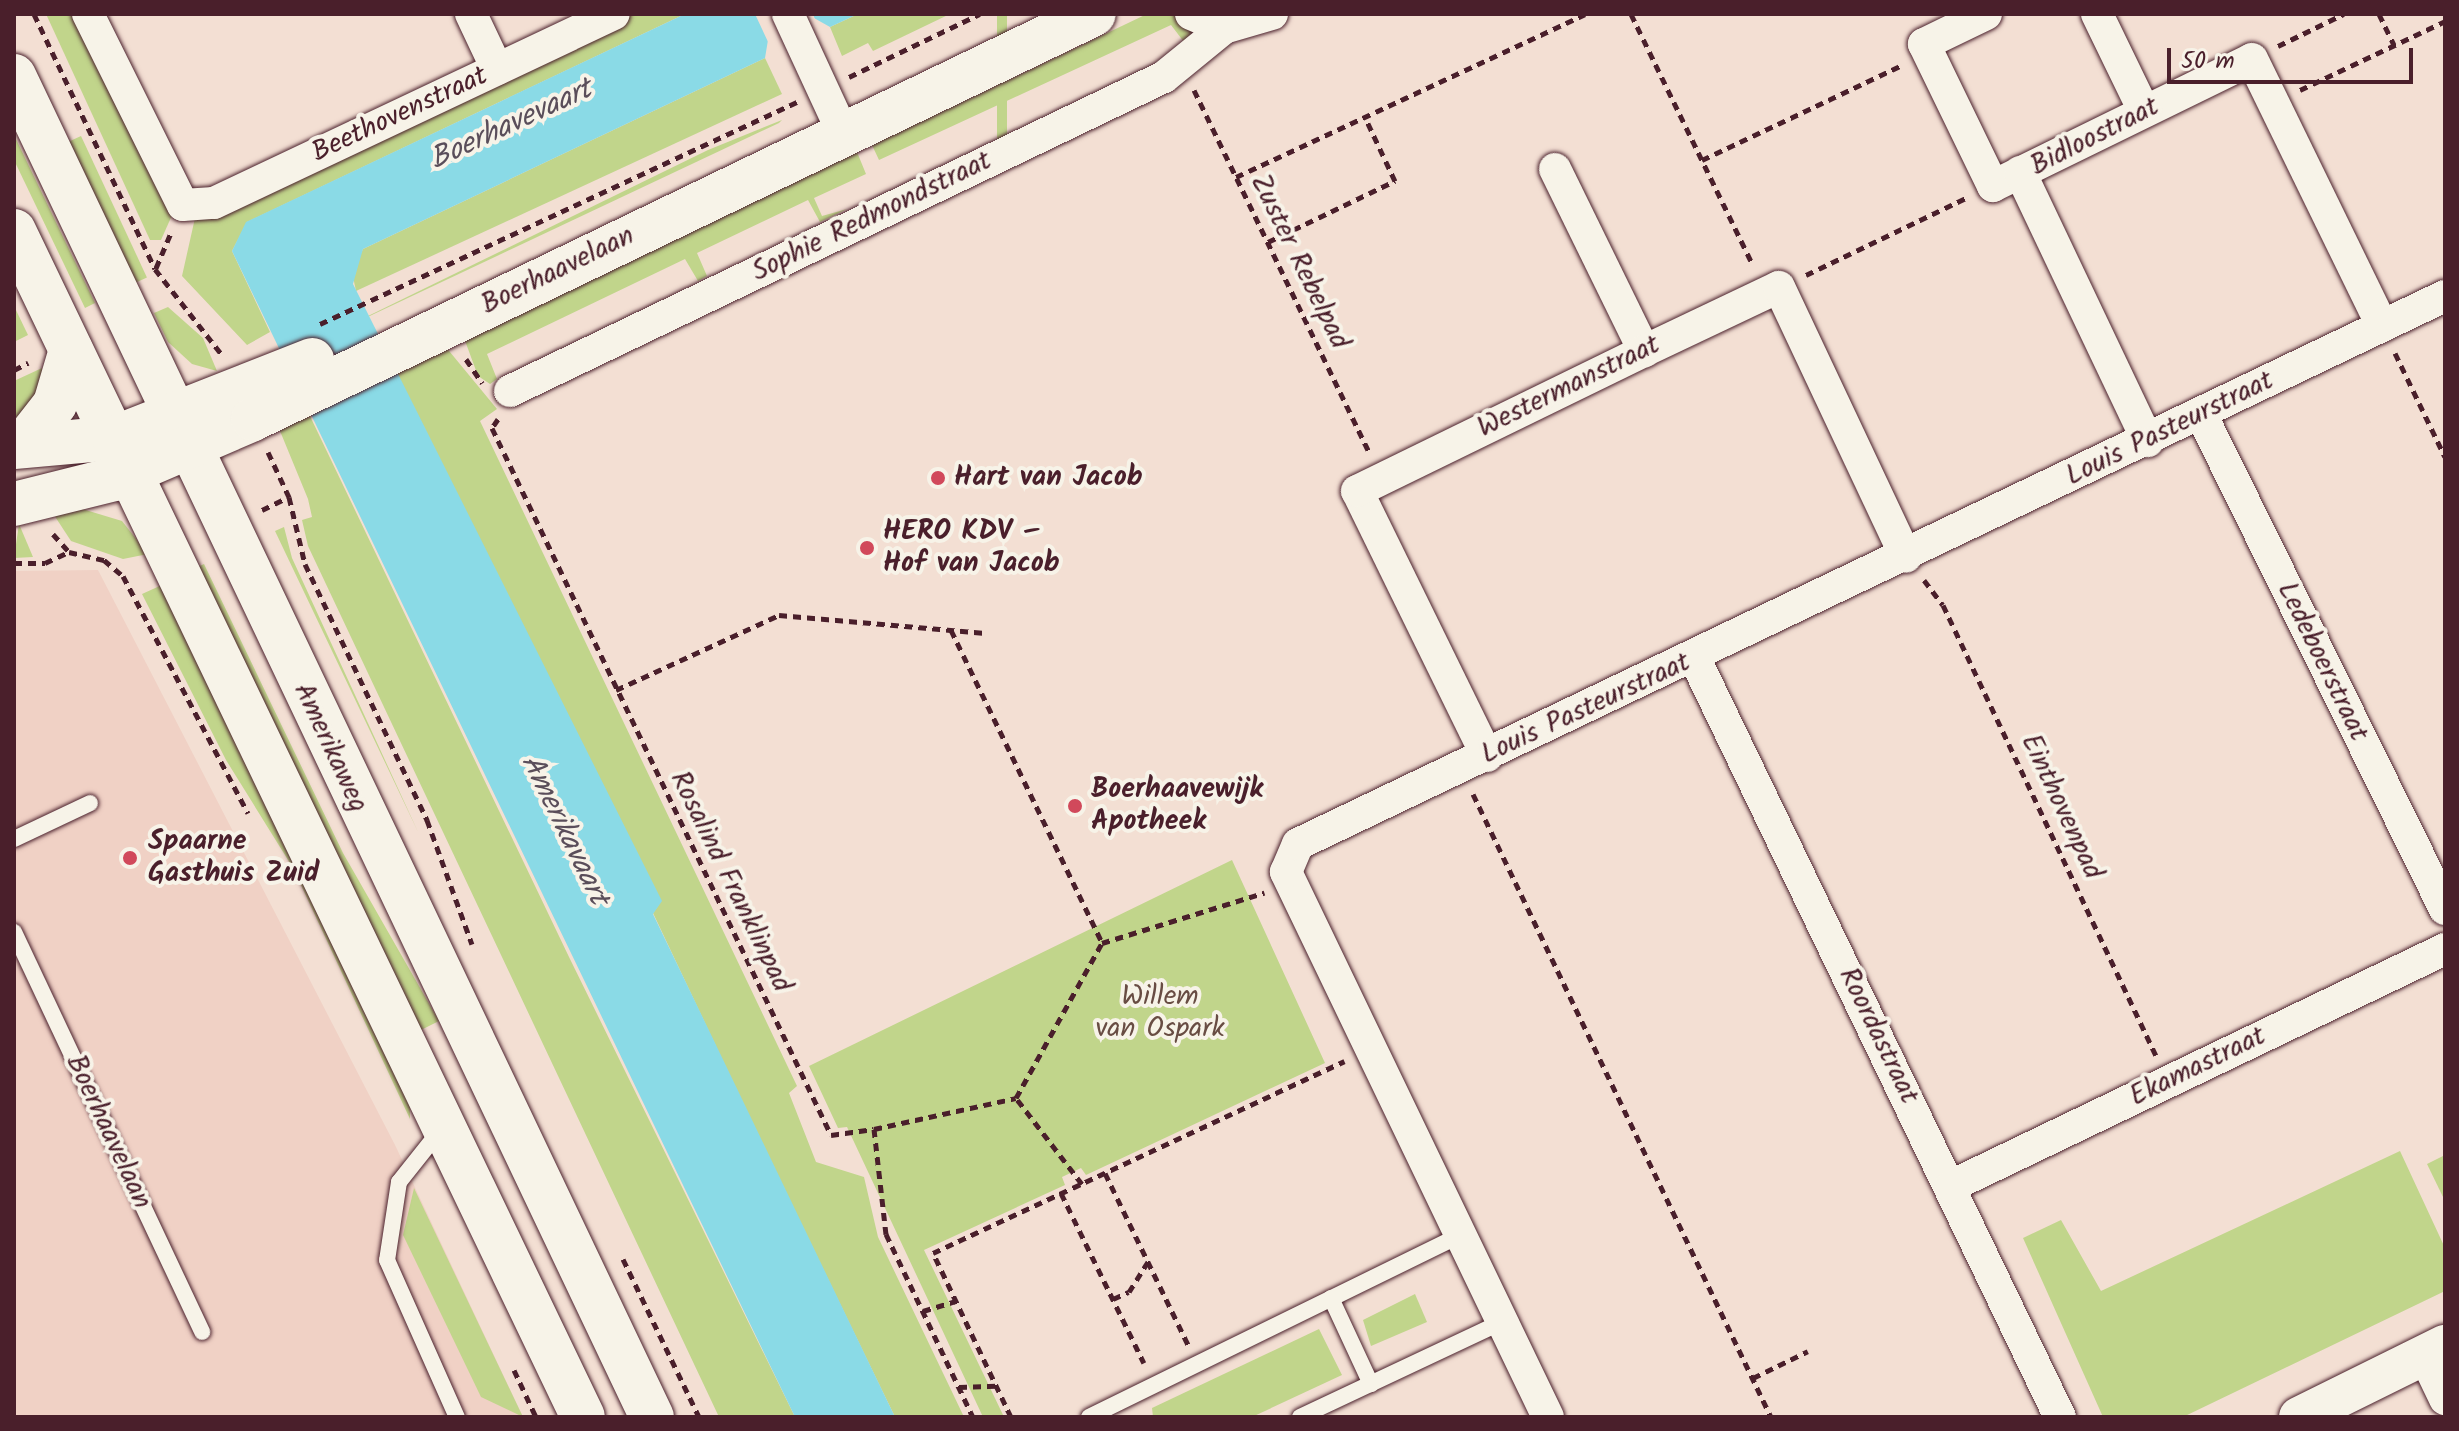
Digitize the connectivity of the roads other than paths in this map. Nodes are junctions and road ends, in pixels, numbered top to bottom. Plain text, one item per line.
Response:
1 (88, 14) edge
2 (471, 14) edge
3 (614, 14) edge
4 (1026, 14) edge
5 (1094, 14) edge
6 (1191, 14) edge
7 (1272, 14) edge
8 (1986, 14) edge
9 (2097, 14) edge
10 (1224, 21) edge
11 (792, 22) edge
12 (497, 69) junction
13 (14, 76) edge
14 (832, 110) junction
15 (2144, 111) junction
16 (1555, 169) dead end
17 (2006, 179) junction
18 (14, 231) edge
19 (2445, 296) edge
20 (2382, 326) junction
21 (71, 350) junction
22 (1644, 351) junction
23 (501, 397) road end
24 (2201, 414) junction
25 (179, 431) junction
26 (2148, 441) junction
27 (19, 446) edge
28 (122, 455) junction
29 (14, 504) edge
30 (1906, 557) junction
31 (1694, 657) junction
32 (1473, 762) junction
33 (90, 803) dead end
34 (14, 839) edge
35 (2445, 909) edge
36 (14, 932) edge
37 (2445, 949) edge
38 (443, 1127) junction
39 (1951, 1186) junction
40 (1459, 1236) junction
41 (1331, 1298) junction
42 (1502, 1322) junction
43 (202, 1332) dead end
44 (2435, 1350) edge
45 (1371, 1384) junction
46 (2445, 1399) edge
47 (456, 1413) edge
48 (472, 1417) edge
49 (583, 1417) edge
50 (652, 1417) edge
51 (1089, 1417) edge
52 (1300, 1417) edge
53 (1548, 1417) edge
54 (2060, 1417) edge
55 (2299, 1417) edge

1 - 12 street, Beethovenstraat
2 - 12 street
3 - 12 street, Beethovenstraat
4 - 14 main road, Boerhaavelaan
5 - 14 main road, Boerhaavelaan
6 - 10 street
7 - 10 street
8 - 17 street
9 - 15 street
10 - 23 street, Sophie Redmondstraat
11 - 14 street
13 - 25 main road, Amerikaweg
14 - 25 main road, Boerhaavelaan
15 - 17 street, Bidloostraat
15 - 20 street, Bidloostraat
16 - 22 street
17 - 26 street, Bidloostraat
18 - 21 main road
19 - 20 street, Louis Pasteurstraat
20 - 24 street, Louis Pasteurstraat
21 - 27 main road, Boerhaavelaan
21 - 28 main road
22 - 30 street, Westermanstraat
22 - 32 street, Westermanstraat
24 - 26 street, Louis Pasteurstraat
24 - 35 street, Ledeboerstraat
25 - 28 main road, Boerhaavelaan
25 - 50 main road, Amerikaweg
26 - 30 street, Louis Pasteurstraat
27 - 28 main road, Boerhaavelaan
28 - 29 main road, Boerhaavelaan
28 - 38 main road
30 - 31 street, Louis Pasteurstraat
31 - 32 street, Louis Pasteurstraat
31 - 39 street, Roordastraat
32 - 40 street, Louis Pasteurstraat
33 - 34 lane
36 - 43 lane, Boerhaavelaan
37 - 39 street, Ekamastraat
38 - 47 lane
38 - 49 main road
39 - 54 street, Roordastraat
40 - 41 lane
40 - 42 street
41 - 45 lane
41 - 51 lane
42 - 45 lane
42 - 53 street
44 - 46 street
44 - 55 street
45 - 52 lane
47 - 48 lane

